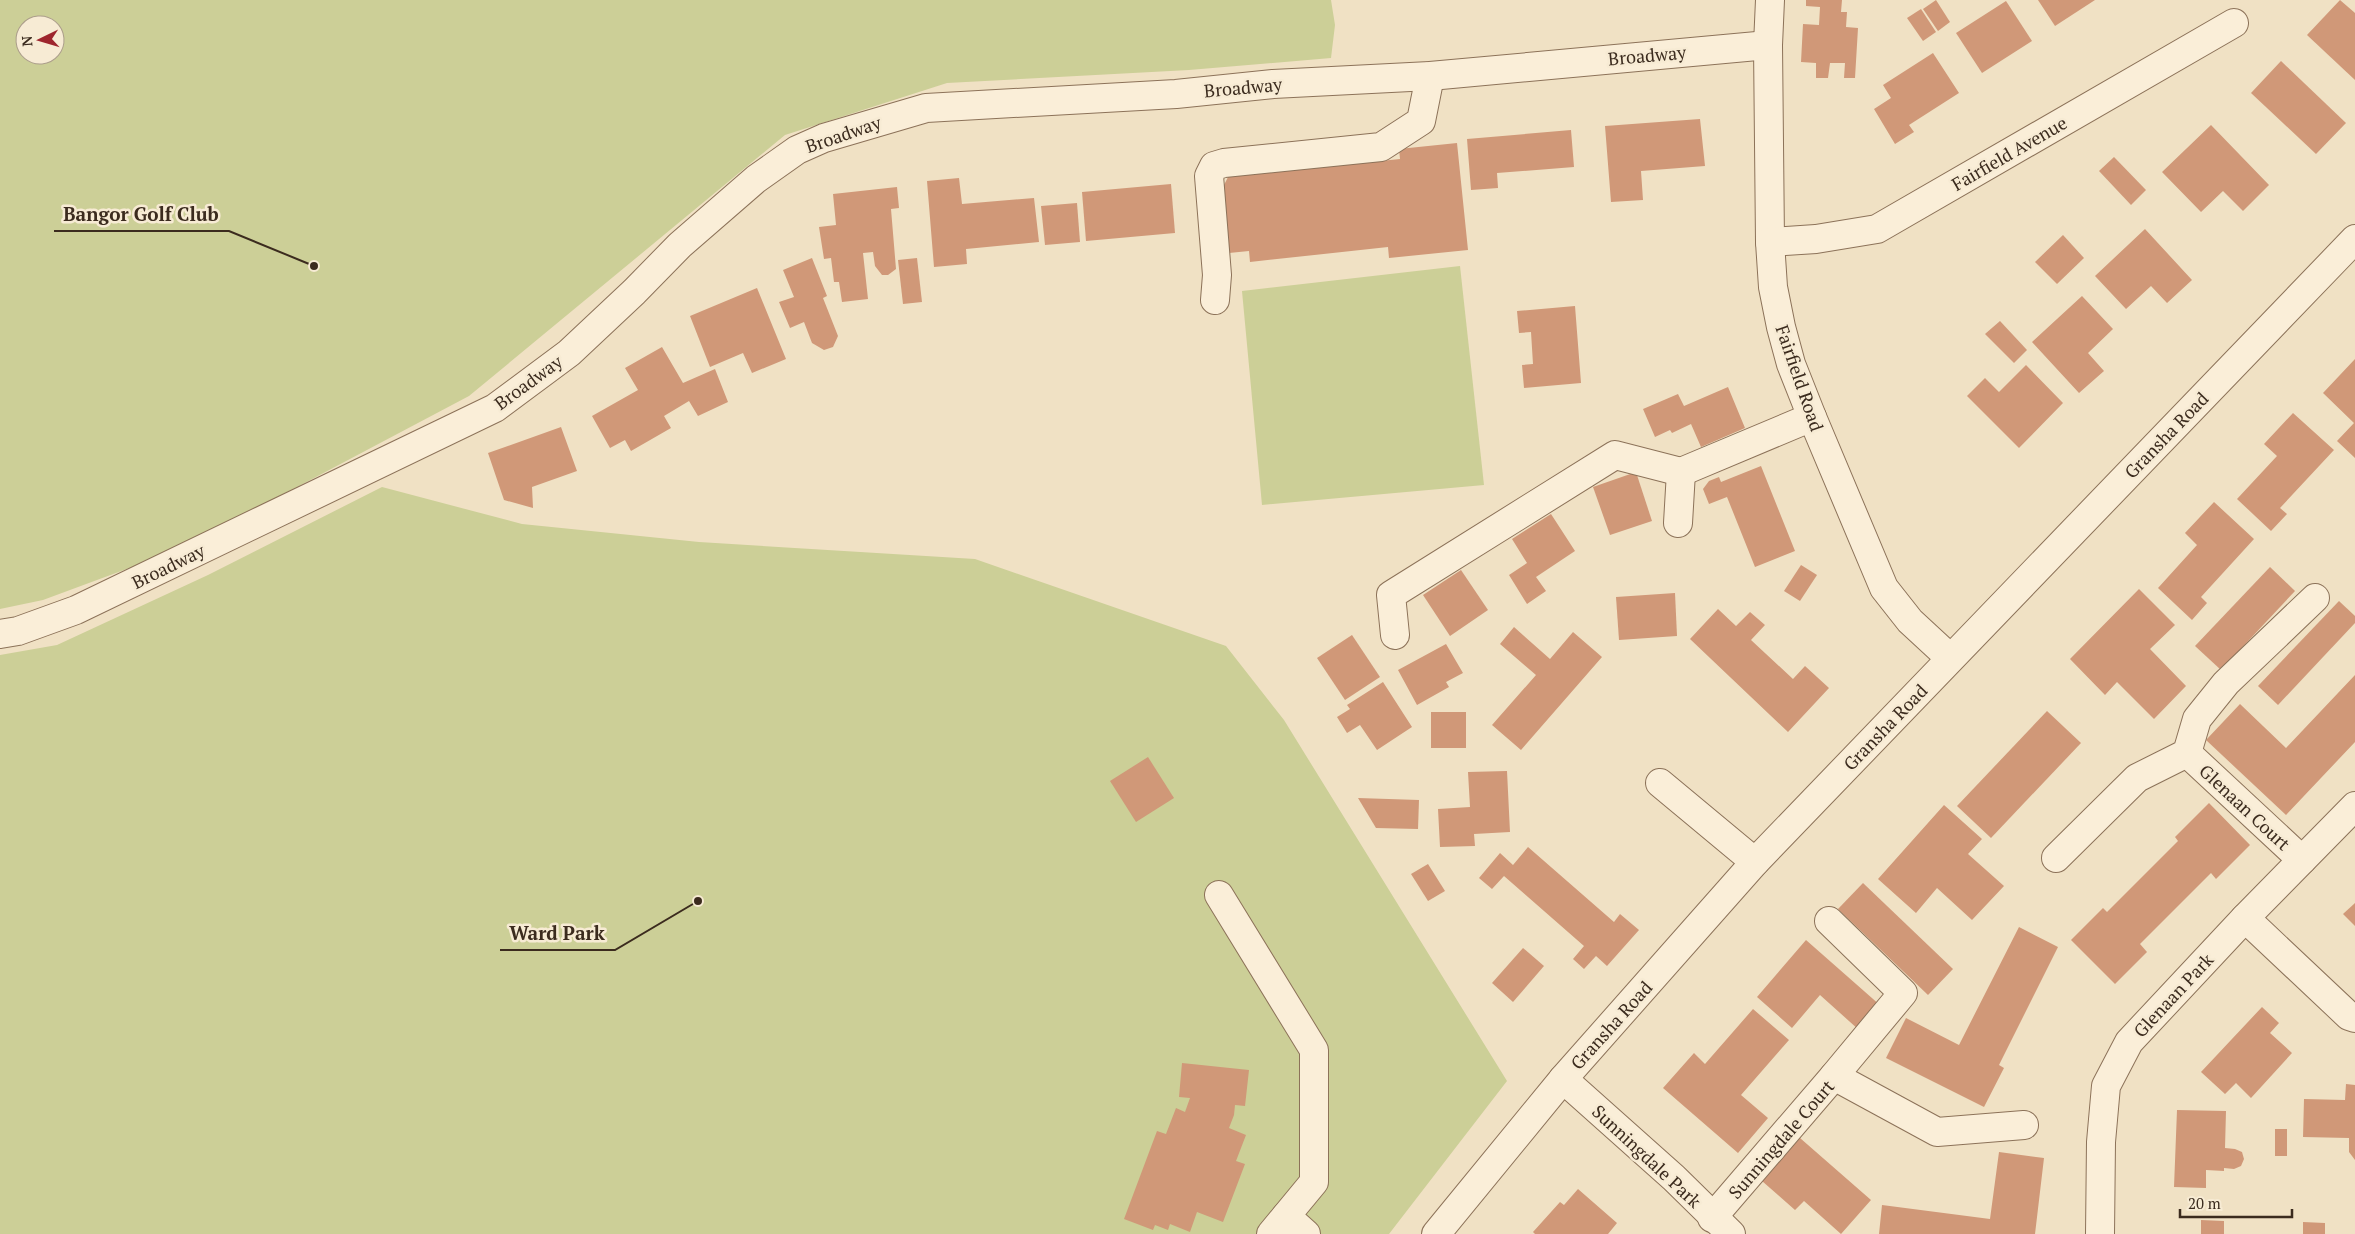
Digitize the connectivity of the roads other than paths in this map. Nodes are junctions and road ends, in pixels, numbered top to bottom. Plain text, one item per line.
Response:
1 (1770, 0) edge
2 (2234, 23) dead end
3 (1768, 45) junction
4 (1430, 76) junction
5 (2355, 239) edge
6 (1770, 242) junction
7 (1215, 300) dead end
8 (1812, 417) junction
9 (1681, 472) junction
10 (1678, 523) dead end
11 (2314, 598) dead end
12 (0, 634) edge
13 (1395, 635) dead end
14 (1950, 658) junction
15 (2187, 753) junction
16 (1660, 783) dead end
17 (2355, 806) edge
18 (2056, 858) dead end
19 (2302, 860) junction
20 (1755, 862) junction
21 (1219, 895) dead end
22 (2245, 918) junction
23 (1829, 921) dead end
24 (2355, 1018) edge
25 (1834, 1076) junction
26 (1563, 1079) junction
27 (2024, 1125) dead end
28 (1278, 1225) edge
29 (1721, 1226) edge
30 (1306, 1234) edge
31 (1436, 1234) edge
32 (2100, 1234) edge

1 - 3 street, Fairfield Road
2 - 6 street, Fairfield Avenue
3 - 4 street, Broadway
3 - 6 street, Fairfield Road
4 - 7 street
4 - 12 street, Broadway
5 - 14 street, Gransha Road
6 - 8 street, Fairfield Road
8 - 9 street
8 - 14 street, Fairfield Road
9 - 10 street
9 - 13 street
11 - 15 street
14 - 20 street, Gransha Road
15 - 18 street
15 - 19 street, Glenaan Court
16 - 20 street
17 - 19 street, Glenaan Park
19 - 22 street, Glenaan Park
20 - 26 street, Gransha Road
21 - 28 street
22 - 24 street
22 - 32 street, Glenaan Park
23 - 25 street
25 - 27 street, Sunningdale Court
25 - 29 street, Sunningdale Court
26 - 29 street, Sunningdale Park
26 - 31 street, Gransha Road
28 - 30 street

